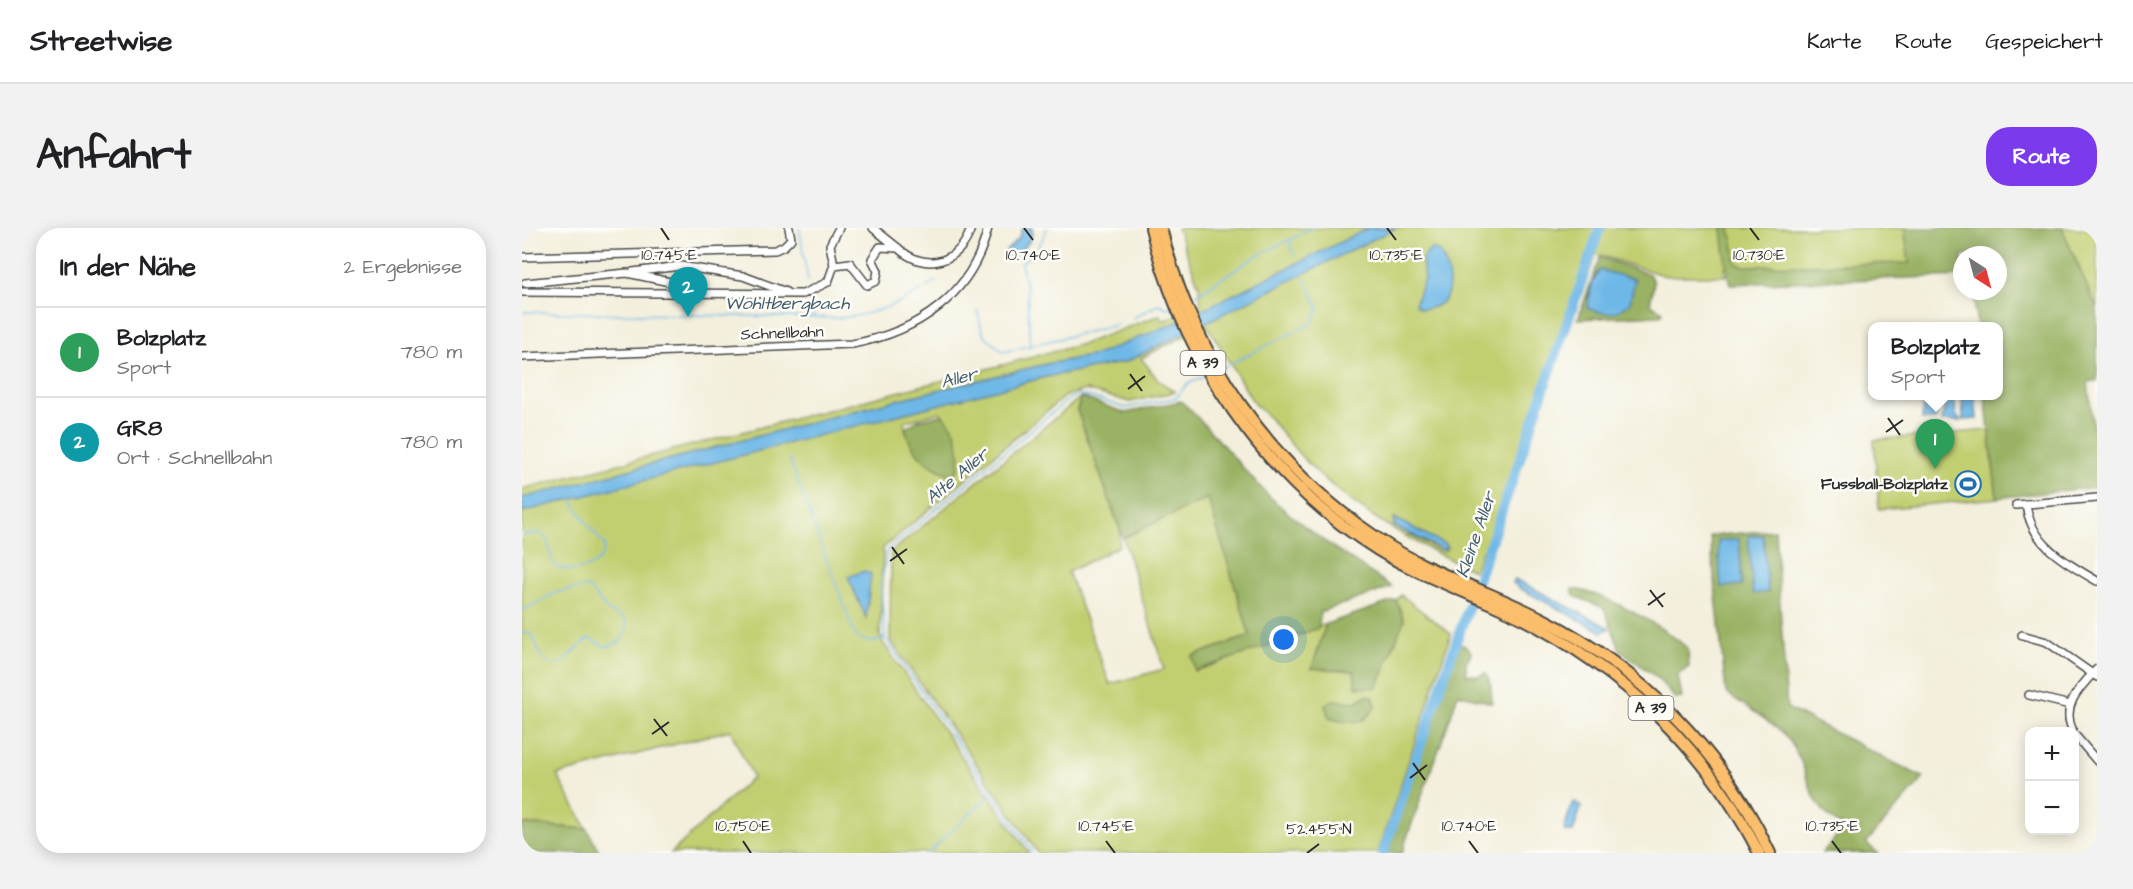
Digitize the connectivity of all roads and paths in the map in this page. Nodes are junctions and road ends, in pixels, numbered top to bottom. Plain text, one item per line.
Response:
1 (789, 228) edge
2 (839, 228) edge
3 (873, 228) edge
4 (971, 228) edge
5 (988, 228) edge
6 (1151, 228) edge
7 (1161, 228) edge
8 (882, 235) junction
9 (880, 247) junction
10 (898, 248) junction
11 (522, 257) edge
12 (834, 265) junction
13 (627, 273) junction
14 (524, 284) edge
15 (522, 292) edge
16 (1176, 292) junction
17 (532, 293) junction
18 (696, 294) junction
19 (790, 294) junction
20 (522, 357) edge
21 (2097, 498) edge
22 (2026, 504) junction
23 (2016, 505) dead end
24 (2097, 581) edge
25 (1502, 604) junction
26 (2022, 635) dead end
27 (2096, 673) edge
28 (2029, 695) dead end
29 (2070, 705) junction
30 (2072, 727) edge
31 (2079, 739) edge
32 (2097, 761) edge
33 (1759, 853) edge
34 (1770, 853) edge

1 - 11 street
2 - 12 street
3 - 8 street
4 - 10 street
5 - 20 street, Schnellbahn
6 - 16 highway, A 39
7 - 16 highway, A 39
8 - 9 street
8 - 10 street
9 - 10 street
9 - 12 street
12 - 19 street
13 - 14 street
13 - 18 street
13 - 19 street
14 - 17 street
15 - 17 street
16 - 25 highway, A 39
17 - 18 street
18 - 19 street
21 - 22 street
22 - 23 street
22 - 24 street
25 - 33 highway, A 39
25 - 34 highway, A 39
26 - 27 street
27 - 29 street
28 - 29 street
29 - 30 street
31 - 32 street

